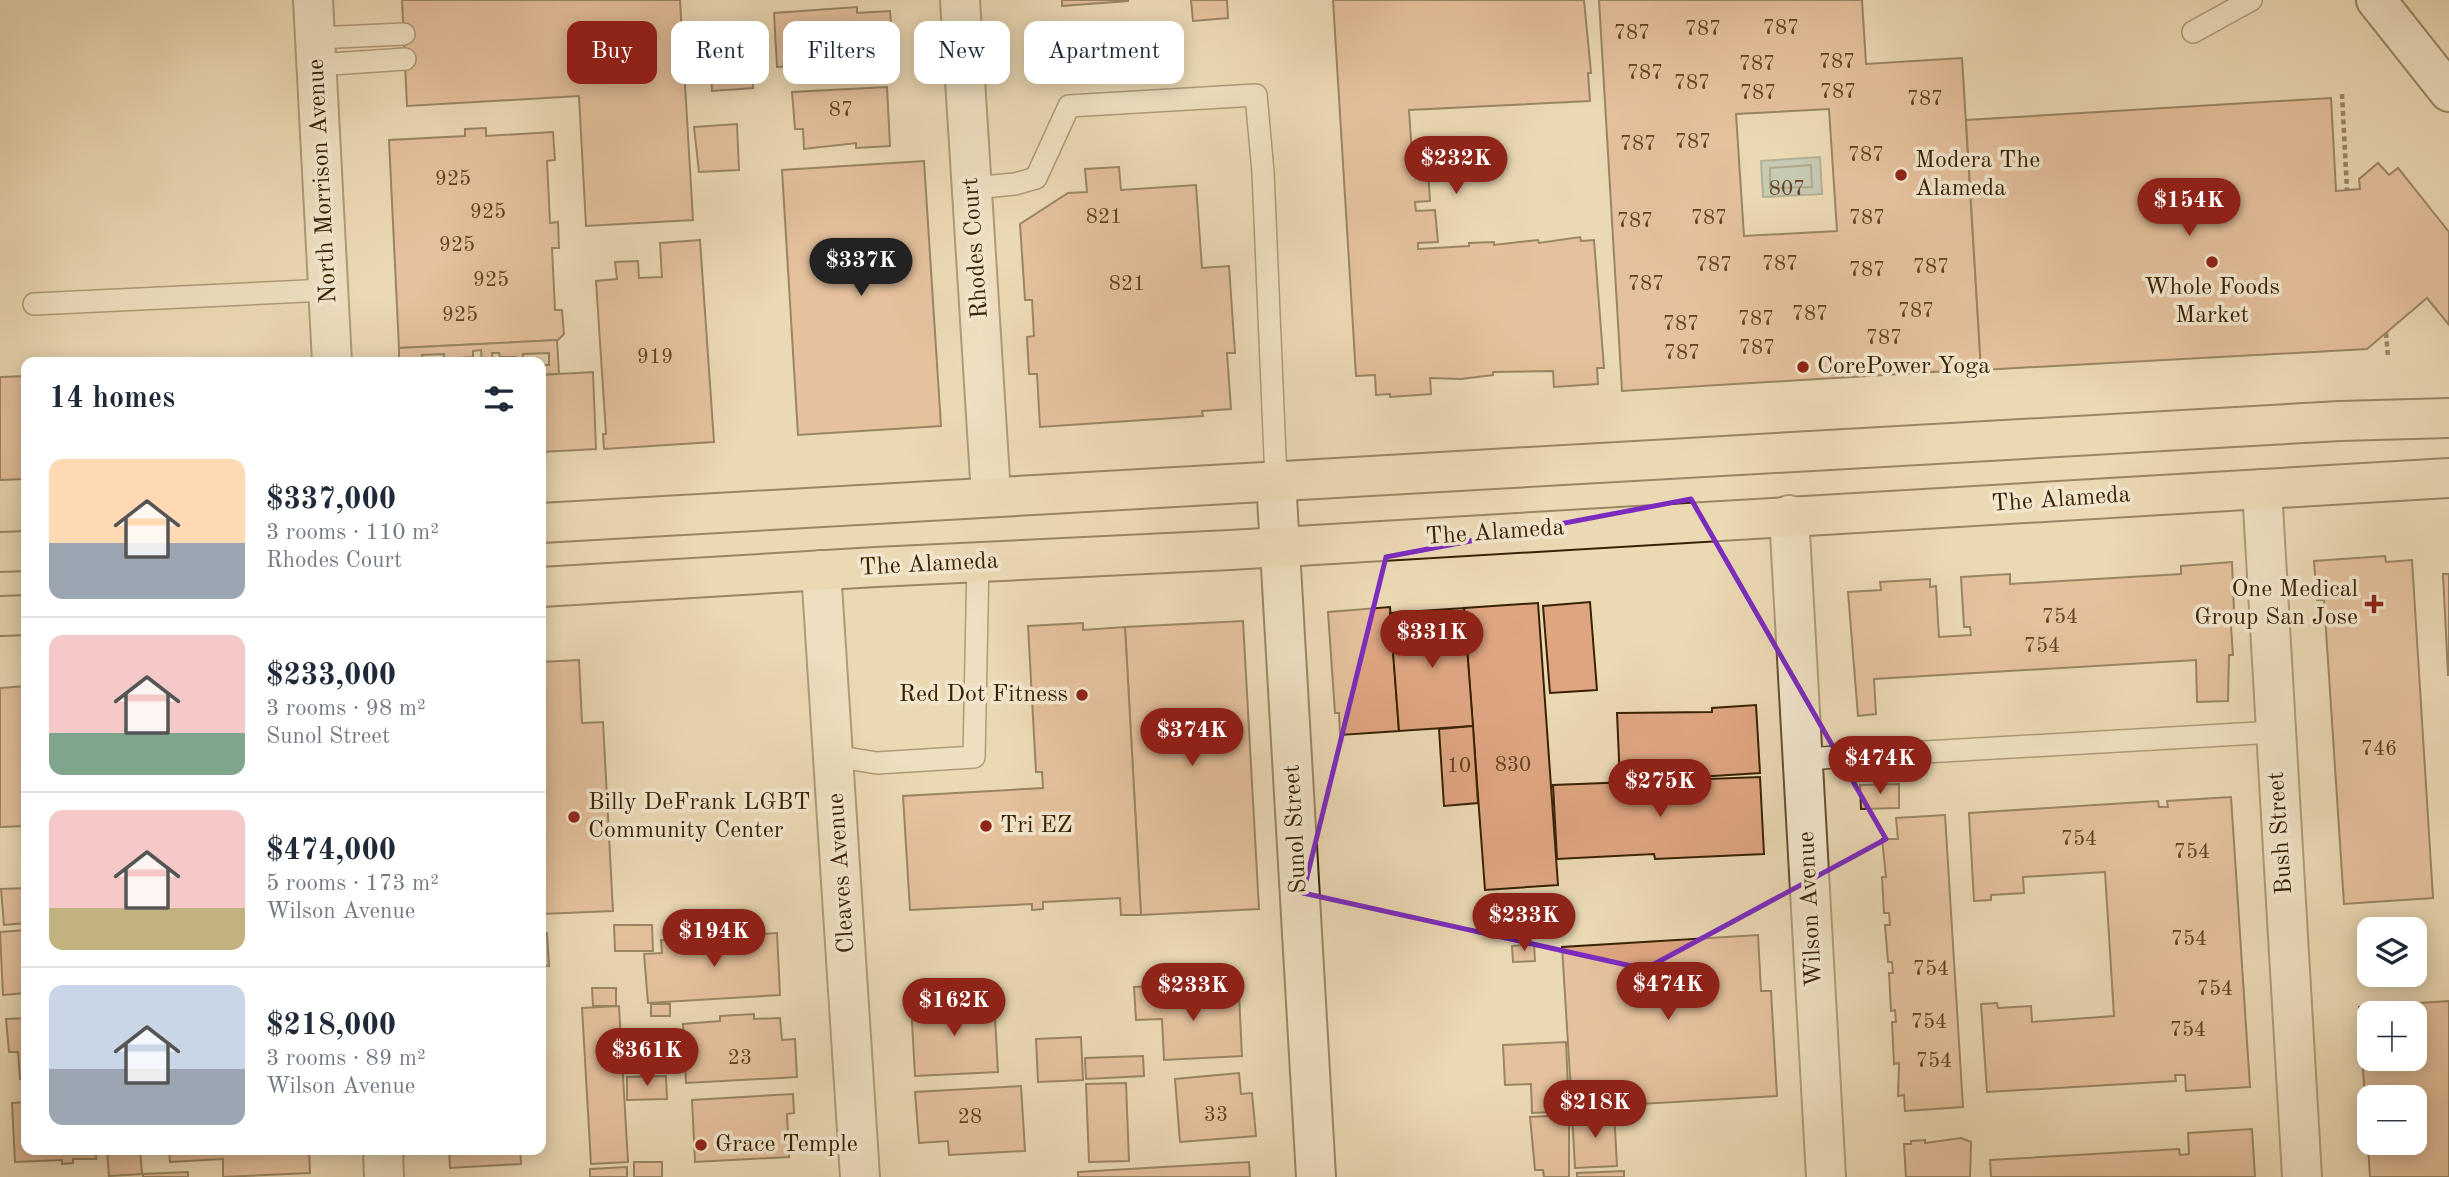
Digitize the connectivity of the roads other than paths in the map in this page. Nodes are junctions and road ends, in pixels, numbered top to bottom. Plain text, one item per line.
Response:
1 (313, 0) edge
2 (960, 0) edge
3 (2251, 0) edge
4 (2376, 0) edge
5 (2193, 32) dead end
6 (404, 34) dead end
7 (317, 52) junction
8 (405, 59) dead end
9 (2449, 92) edge
10 (972, 187) junction
11 (327, 290) junction
12 (34, 304) dead end
13 (332, 357) edge
14 (2449, 418) edge
15 (2449, 478) edge
16 (1276, 480) junction
17 (2262, 489) junction
18 (991, 495) junction
19 (1789, 515) junction
20 (546, 523) edge
21 (1281, 547) junction
22 (21, 551) edge
23 (0, 552) edge
24 (978, 562) junction
25 (821, 570) junction
26 (546, 587) edge
27 (21, 615) edge
28 (0, 616) edge
29 (2275, 732) junction
30 (834, 755) junction
31 (1803, 759) junction
32 (383, 1155) edge
33 (384, 1177) edge
34 (860, 1177) edge
35 (1316, 1177) edge
36 (1826, 1177) edge
37 (2302, 1177) edge

1 - 7 street, North Morrison Avenue
2 - 10 street, Rhodes Court
3 - 5 lane
4 - 9 street
6 - 7 lane
7 - 8 lane
7 - 11 street, North Morrison Avenue
10 - 16 lane
10 - 18 street, Rhodes Court
11 - 12 lane
11 - 13 street, North Morrison Avenue
14 - 16 main road
15 - 17 main road, The Alameda
16 - 18 main road
16 - 21 street, Sunol Street
17 - 19 main road, The Alameda
17 - 29 street, Bush Street
18 - 20 main road
19 - 21 main road, The Alameda
19 - 31 street, Wilson Avenue
21 - 24 main road, The Alameda
21 - 35 street, Sunol Street
22 - 23 main road
24 - 25 main road, The Alameda
24 - 30 lane
25 - 26 main road, The Alameda
25 - 30 street, Cleaves Avenue
27 - 28 main road
29 - 31 lane
29 - 37 street, Bush Street
30 - 34 street, Cleaves Avenue
31 - 36 street, Wilson Avenue
32 - 33 street

